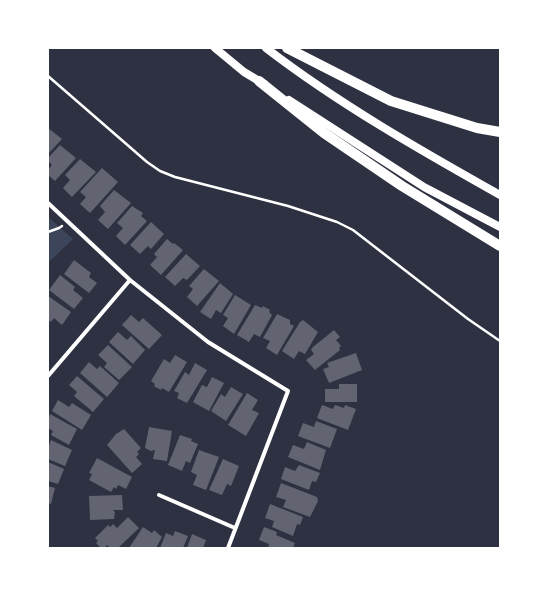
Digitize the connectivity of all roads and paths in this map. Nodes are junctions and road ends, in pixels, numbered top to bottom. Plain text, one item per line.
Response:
1 (215, 48) edge
2 (266, 48) edge
3 (287, 48) edge
4 (48, 76) edge
5 (259, 81) junction
6 (500, 132) edge
7 (500, 195) edge
8 (48, 202) edge
9 (67, 220) junction
10 (500, 227) edge
11 (48, 232) edge
12 (500, 246) edge
13 (130, 280) junction
14 (500, 341) edge
15 (48, 376) edge
16 (160, 495) dead end
17 (235, 528) junction
18 (228, 548) edge

1 - 5 main road
2 - 7 main road
3 - 6 highway
4 - 14 path
5 - 10 main road
5 - 12 highway
8 - 9 street
9 - 11 path
9 - 13 street
13 - 15 street
13 - 17 street
16 - 17 street
17 - 18 street

